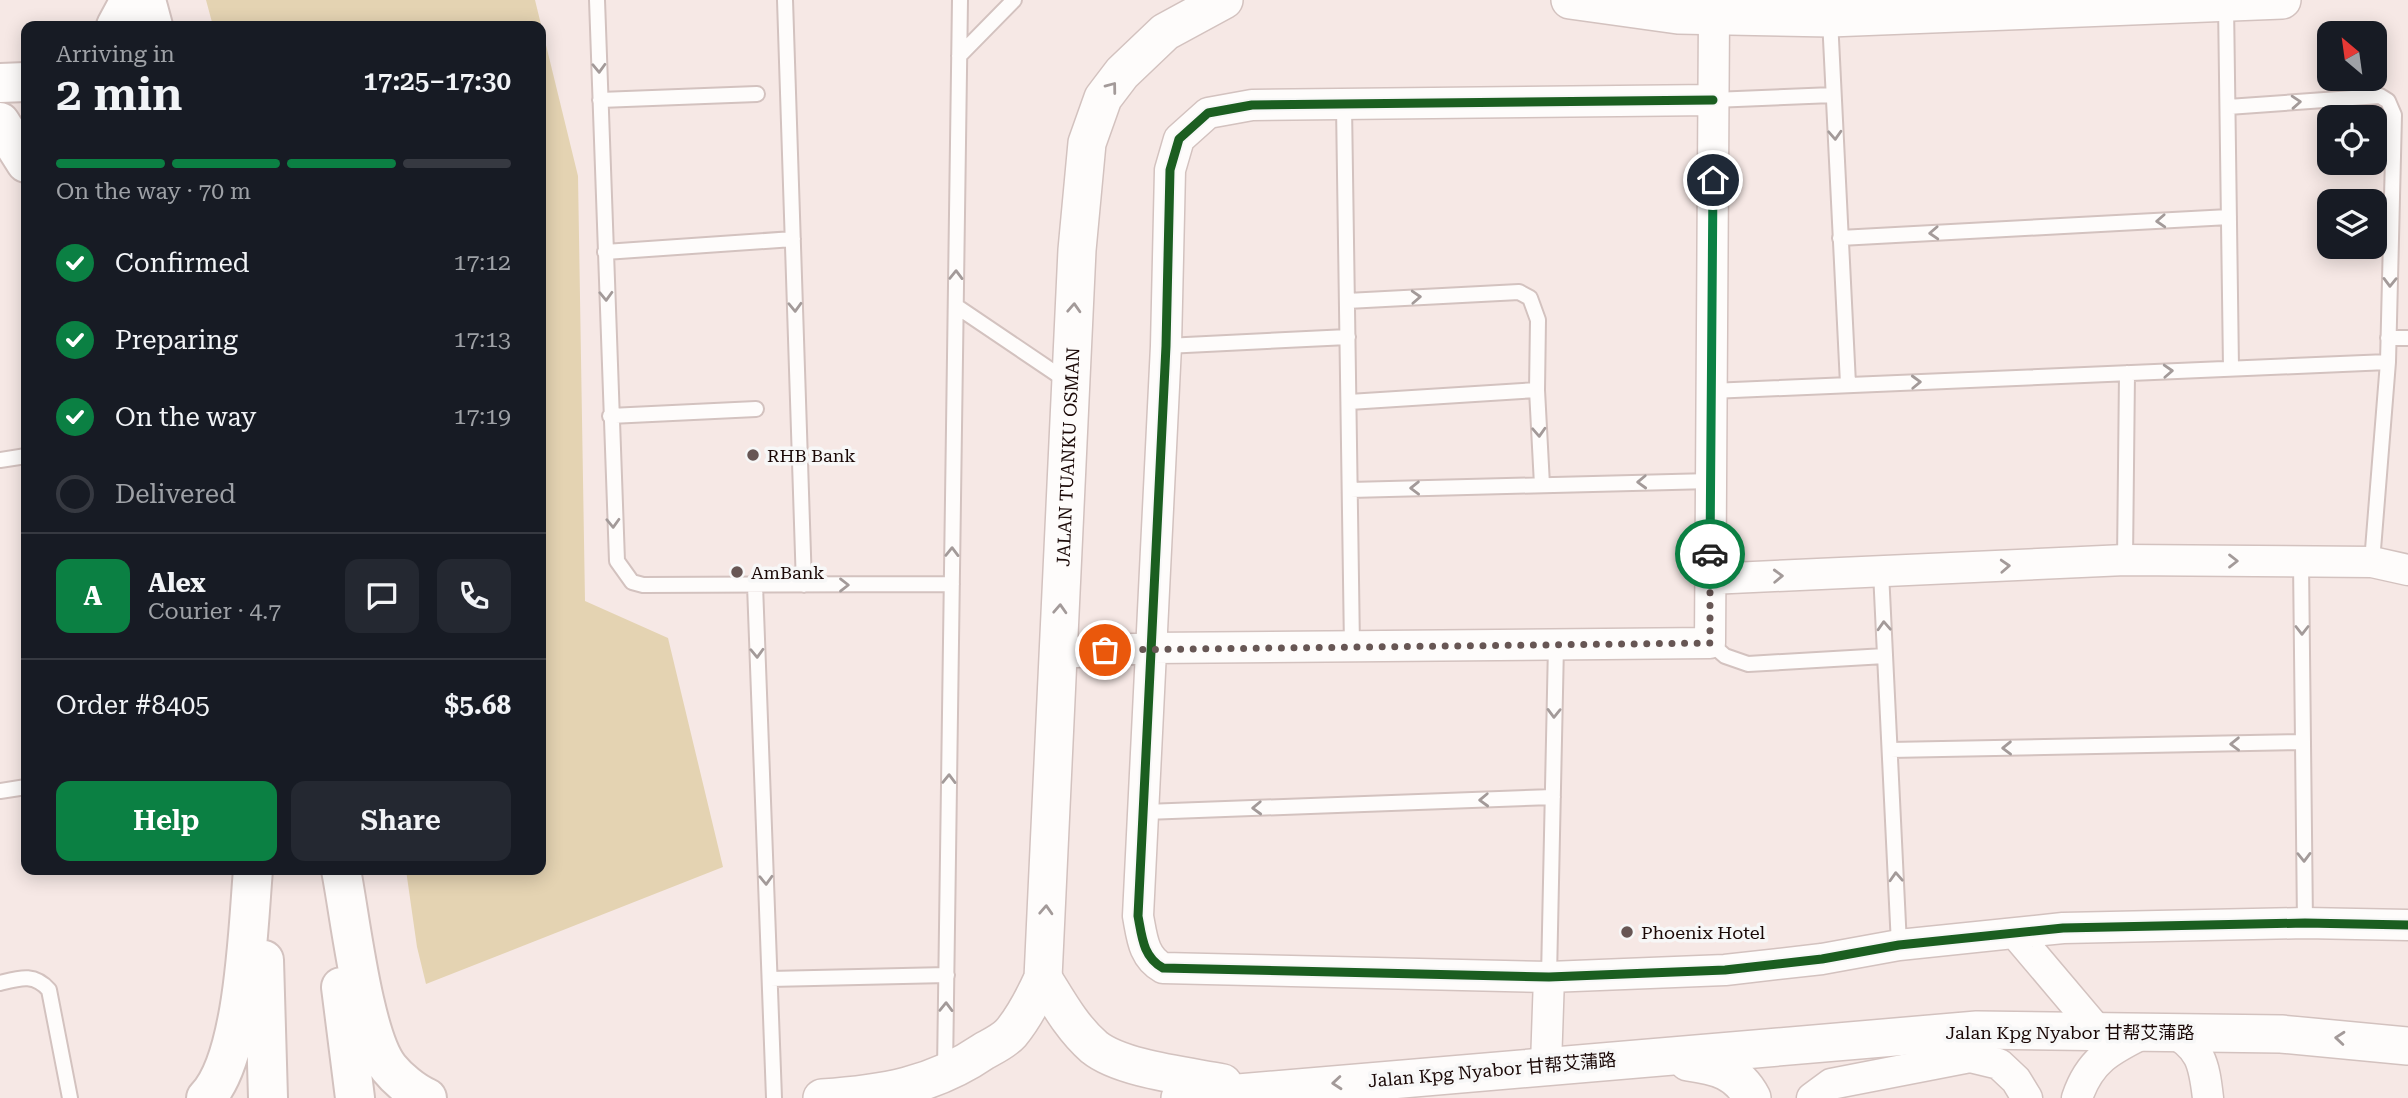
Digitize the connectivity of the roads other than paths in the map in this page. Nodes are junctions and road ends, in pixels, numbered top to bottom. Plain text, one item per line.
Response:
1 (130, 0) edge
2 (146, 0) edge
3 (597, 0) edge
4 (785, 0) edge
5 (960, 0) edge
6 (1014, 0) edge
7 (1224, 0) edge
8 (2282, 0) edge
9 (1576, 1) edge
10 (2013, 4) edge
11 (2227, 4) junction
12 (1714, 15) junction
13 (1830, 18) junction
14 (119, 21) edge
15 (152, 21) edge
16 (959, 56) junction
17 (21, 82) edge
18 (0, 83) edge
19 (757, 94) dead end
20 (1833, 95) junction
21 (600, 100) junction
22 (1713, 100) junction
23 (1344, 106) junction
24 (2228, 107) junction
25 (0, 122) edge
26 (16, 157) edge
27 (2230, 217) junction
28 (793, 239) junction
29 (1840, 239) junction
30 (604, 253) junction
31 (1348, 301) junction
32 (956, 306) junction
33 (1348, 337) junction
34 (2388, 338) junction
35 (2408, 338) edge
36 (1166, 346) junction
37 (2388, 362) junction
38 (2231, 368) junction
39 (2127, 373) junction
40 (1071, 384) junction
41 (1848, 384) junction
42 (1537, 390) junction
43 (1711, 391) junction
44 (1349, 402) junction
45 (756, 409) dead end
46 (610, 416) junction
47 (21, 457) edge
48 (0, 460) edge
49 (1710, 481) junction
50 (1542, 485) junction
51 (1350, 490) junction
52 (2125, 560) junction
53 (2301, 562) junction
54 (2372, 562) junction
55 (2408, 570) edge
56 (1881, 572) junction
57 (1710, 579) junction
58 (952, 584) junction
59 (755, 585) junction
60 (804, 585) junction
61 (1710, 643) junction
62 (1556, 645) junction
63 (1353, 647) junction
64 (1152, 648) junction
65 (1058, 653) junction
66 (1885, 656) junction
67 (2303, 742) junction
68 (1890, 750) junction
69 (21, 787) edge
70 (0, 791) edge
71 (1553, 797) junction
72 (1145, 812) junction
73 (252, 875) edge
74 (261, 875) edge
75 (329, 875) edge
76 (342, 875) edge
77 (2305, 923) junction
78 (2408, 925) edge
79 (2015, 933) junction
80 (1899, 945) junction
81 (947, 975) junction
82 (1549, 976) junction
83 (1043, 978) junction
84 (770, 979) junction
85 (0, 983) edge
86 (2097, 1030) junction
87 (2159, 1030) junction
88 (2408, 1046) edge
89 (1649, 1057) junction
90 (1546, 1065) junction
91 (945, 1075) junction
92 (1252, 1090) junction
93 (70, 1098) edge
94 (206, 1098) edge
95 (268, 1098) edge
96 (355, 1098) edge
97 (426, 1098) edge
98 (774, 1098) edge
99 (821, 1098) edge
100 (1180, 1098) edge
101 (1752, 1098) edge
102 (1812, 1098) edge
103 (2027, 1098) edge
104 (2077, 1098) edge
105 (2208, 1098) edge

1 - 14 main road
2 - 15 main road
3 -> 21 lane
4 - 28 lane
5 - 16 lane
6 - 16 lane
40 -> 7 street, JALAN TUANKU OSMAN
8 - 11 street
9 - 12 street
10 - 11 street
10 - 13 street
11 - 24 lane
12 - 13 street
12 - 22 street
13 - 20 lane
32 -> 16 lane
17 - 18 main road
19 - 21 lane
20 - 22 lane
20 -> 29 lane
21 - 30 lane
22 - 23 street
22 - 43 street
23 - 31 lane
23 - 36 street
24 - 27 lane
24 -> 34 lane
25 - 26 main road
27 -> 29 lane
27 - 38 lane
28 - 30 lane
28 -> 60 lane
29 - 41 lane
30 -> 46 lane
31 - 33 lane
31 -> 42 lane
32 - 40 lane
58 -> 32 lane
33 - 36 lane
33 - 44 lane
34 - 35 lane
34 - 37 lane
36 - 64 street
37 - 38 lane
37 - 54 lane
39 -> 38 lane
41 -> 39 lane
39 - 52 lane
65 -> 40 street, JALAN TUANKU OSMAN
41 - 43 lane
42 - 44 lane
42 -> 50 lane
43 - 49 street
44 - 51 lane
45 - 46 lane
46 -> 59 lane
47 - 48 lane
49 -> 50 lane
49 - 57 street
50 -> 51 lane
51 - 63 lane
52 -> 53 street
56 -> 52 street
53 - 54 street
53 -> 67 lane
54 - 55 street
57 -> 56 street
66 -> 56 lane
57 - 61 street
60 -> 58 lane
81 -> 58 lane
59 - 60 lane
59 -> 84 lane
61 - 62 street
61 - 66 lane
62 - 63 street
62 -> 71 lane
63 - 64 street
64 - 65 street
64 - 72 street
83 -> 65 street, JALAN TUANKU OSMAN
66 - 68 lane
67 -> 68 lane
67 -> 77 lane
80 -> 68 lane
69 - 70 lane
71 -> 72 lane
71 - 82 lane
72 - 82 street
73 - 94 main road
74 - 95 main road
75 - 96 main road
76 - 97 main road
77 - 78 street
77 - 79 street
79 - 80 street
79 - 86 street
80 - 82 street
81 - 84 lane
91 -> 81 lane
82 - 90 street
83 - 91 street
83 - 92 street, Jalan Kpg Nyabor 甘帮艾蒲路
84 - 98 lane
85 - 93 lane
86 - 87 street, Jalan Kpg Nyabor 甘帮艾蒲路
86 - 89 street, Jalan Kpg Nyabor 甘帮艾蒲路
88 -> 87 street, Jalan Kpg Nyabor 甘帮艾蒲路
87 - 104 street
87 - 105 street
89 - 90 street, Jalan Kpg Nyabor 甘帮艾蒲路
89 - 101 street, Jalan Kpg Nyabor 甘帮艾蒲路
90 -> 92 street, Jalan Kpg Nyabor 甘帮艾蒲路
91 - 99 street
92 - 100 street, Jalan Kpg Nyabor 甘帮艾蒲路
102 - 103 street

